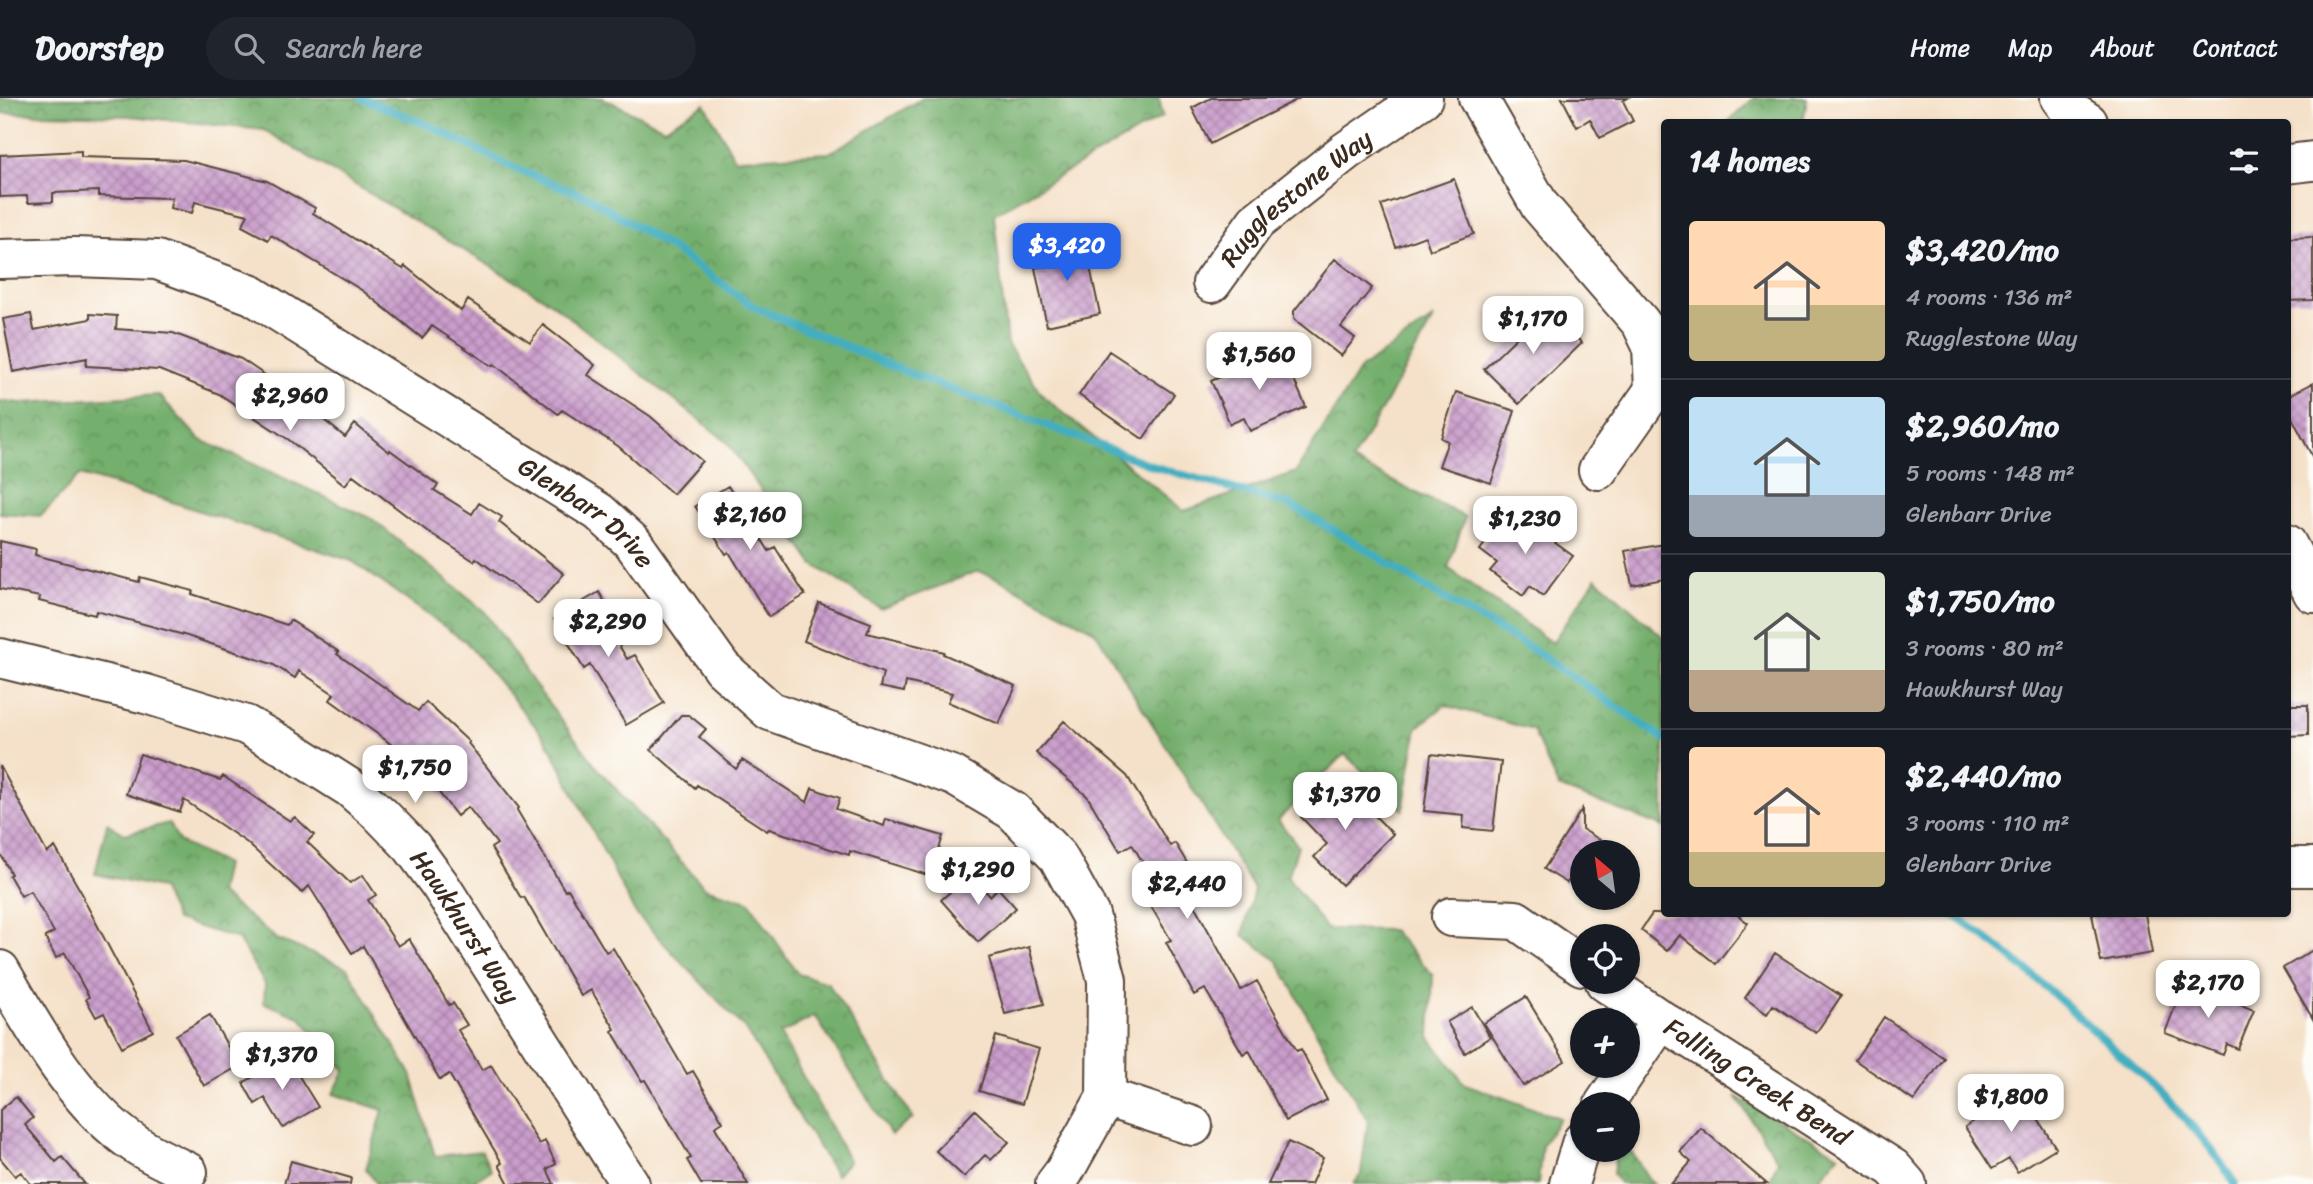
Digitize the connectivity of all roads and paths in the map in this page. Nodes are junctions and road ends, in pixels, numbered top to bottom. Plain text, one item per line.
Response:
1 (1423, 98) edge
2 (1478, 98) edge
3 (2060, 98) edge
4 (2083, 119) edge
5 (2313, 161) edge
6 (2291, 164) edge
7 (0, 259) edge
8 (1212, 283) dead end
9 (1598, 470) dead end
10 (2291, 552) edge
11 (2313, 593) edge
12 (0, 658) edge
13 (2291, 867) edge
14 (2313, 867) edge
15 (1451, 917) dead end
16 (1570, 958) edge
17 (0, 970) edge
18 (1623, 994) edge
19 (1661, 1020) junction
20 (1612, 1092) edge
21 (1106, 1097) junction
22 (1193, 1126) dead end
23 (1576, 1162) edge
24 (188, 1172) dead end
25 (631, 1184) edge
26 (1055, 1184) edge
27 (1569, 1184) edge
28 (1907, 1184) edge

1 - 8 street, Rugglestone Way
2 - 9 street
3 - 4 street
5 - 6 street
7 - 21 street, Glenbarr Drive
10 - 11 street
12 - 25 street, Hawkhurst Way
13 - 14 street
15 - 16 street
17 - 24 street
18 - 19 street, Falling Creek Bend
19 - 20 street
19 - 28 street, Falling Creek Bend
21 - 22 street
21 - 26 street, Glenbarr Drive
23 - 27 street

